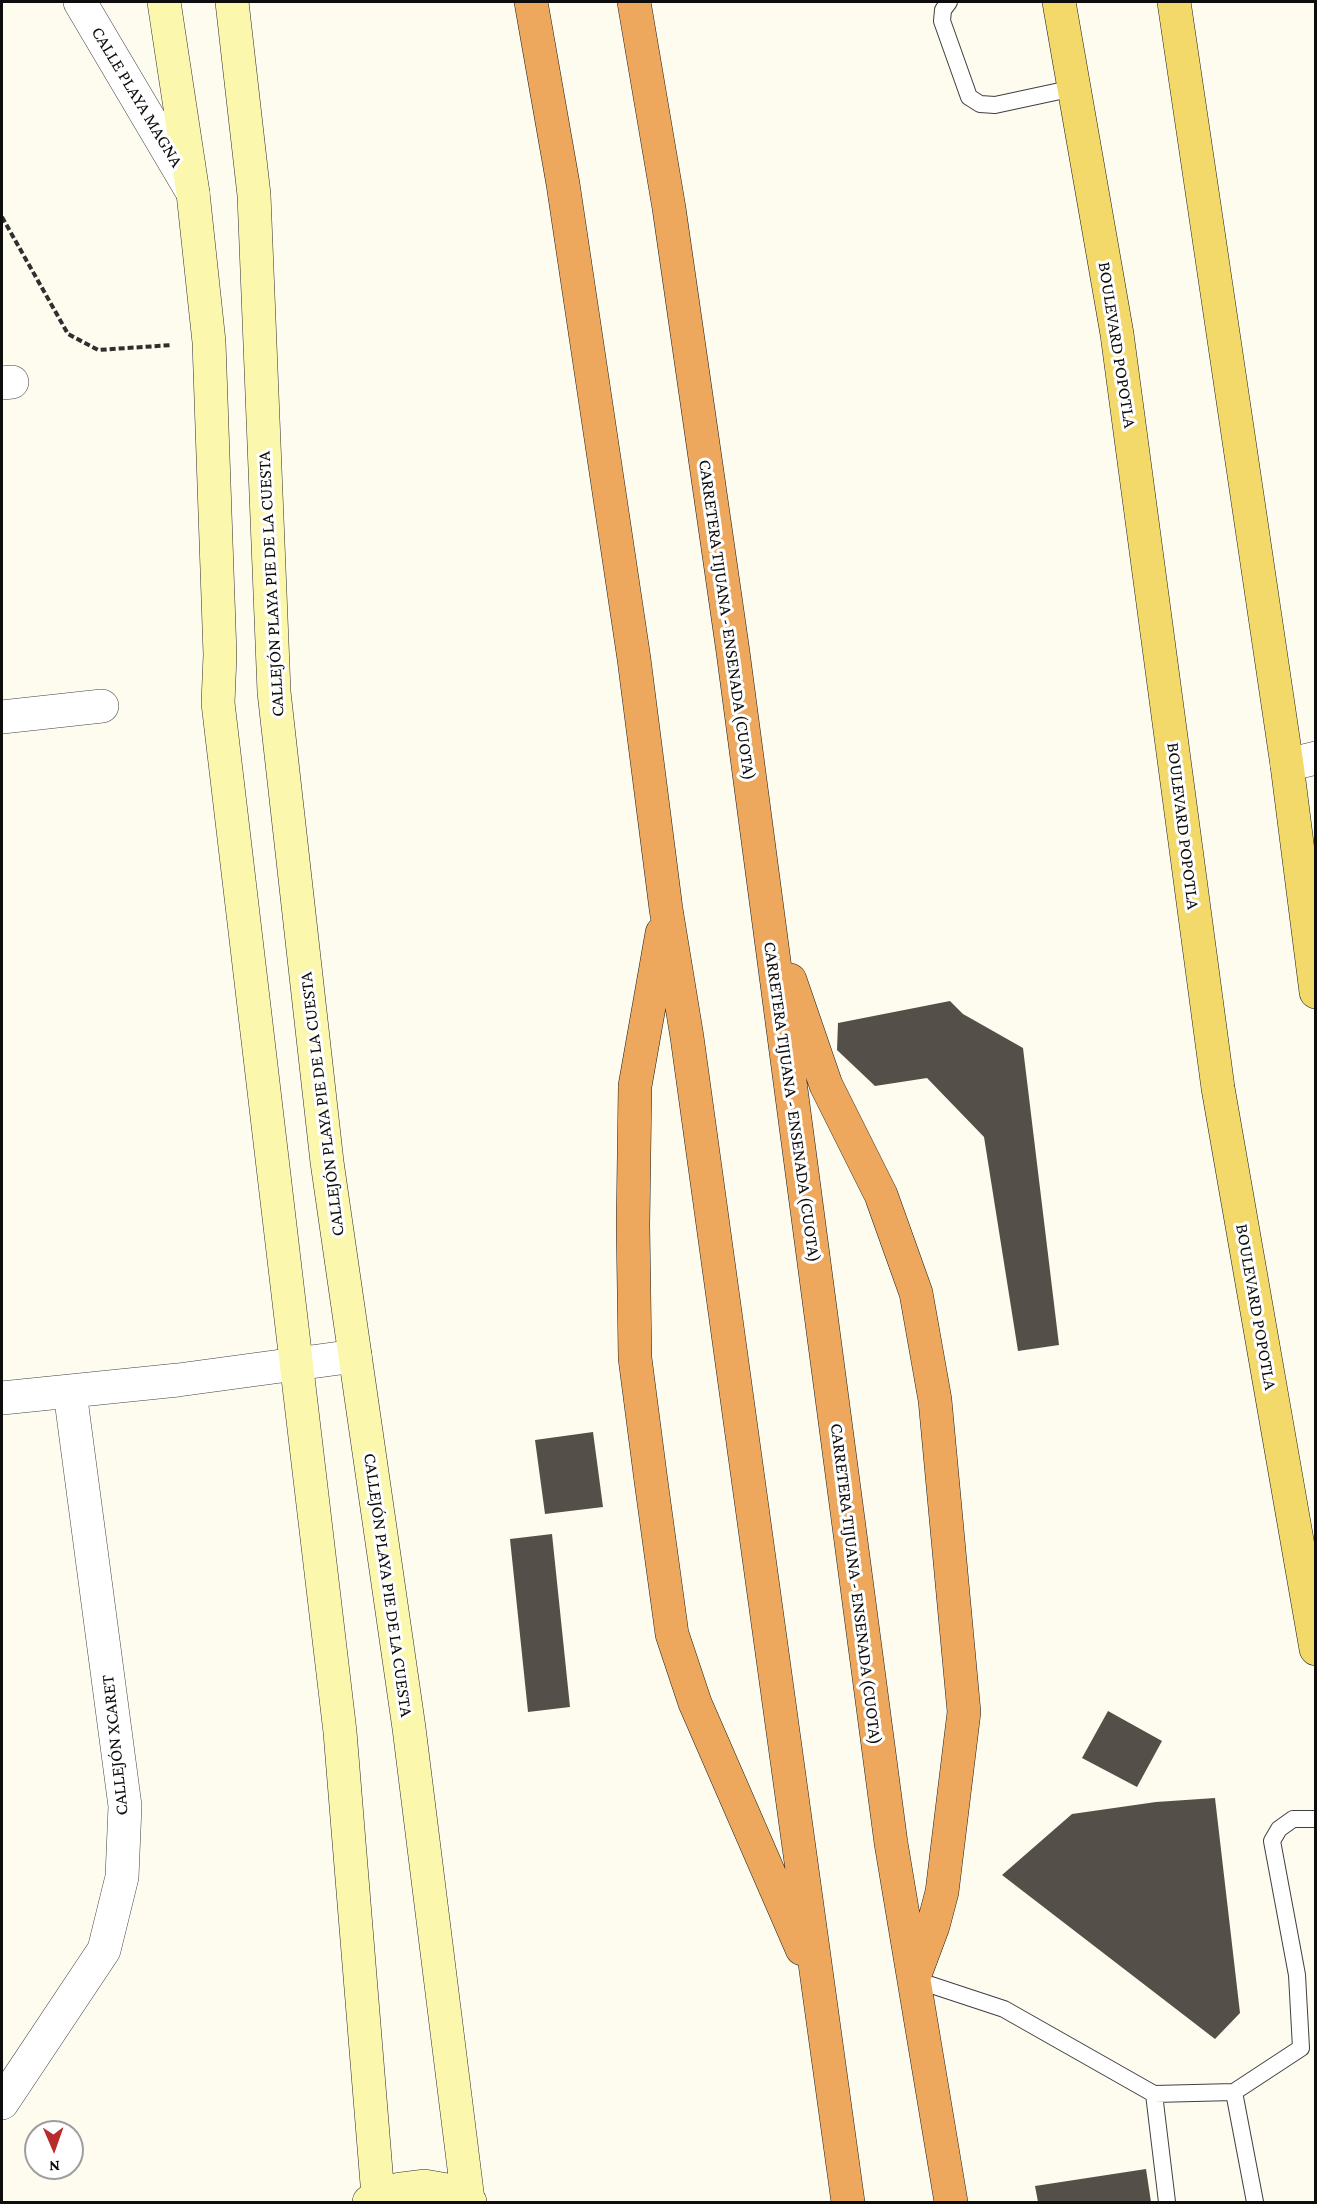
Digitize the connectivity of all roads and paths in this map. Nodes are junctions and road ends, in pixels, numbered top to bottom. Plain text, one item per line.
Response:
1 (80, 2) edge
2 (164, 2) edge
3 (232, 2) edge
4 (531, 2) edge
5 (634, 2) edge
6 (949, 2) edge
7 (1059, 2) edge
8 (1173, 2) edge
9 (1074, 88) junction
10 (193, 193) junction
11 (2, 217) edge
12 (209, 342) junction
13 (102, 706) dead end
14 (2, 717) edge
15 (1301, 762) edge
16 (666, 909) junction
17 (765, 910) junction
18 (1315, 991) edge
19 (355, 1356) junction
20 (297, 1364) junction
21 (70, 1392) junction
22 (2, 1398) edge
23 (1316, 1649) edge
24 (1316, 1819) edge
25 (913, 1979) junction
26 (819, 1986) junction
27 (1308, 2045) edge
28 (1234, 2092) junction
29 (1154, 2094) junction
30 (2, 2103) edge
31 (373, 2199) edge
32 (469, 2201) edge
33 (848, 2202) edge
34 (951, 2202) edge
35 (1167, 2202) edge
36 (1255, 2202) edge

1 - 10 street, CALLE PLAYA MAGNA
2 - 10 main road
3 - 19 main road, CALLEJÓN PLAYA PIE DE LA CUESTA
4 - 16 highway
5 - 17 highway, CARRETERA TIJUANA - ENSENADA (CUOTA)
6 - 9 lane
7 - 9 main road, BOULEVARD POPOTLA
8 - 15 main road
9 - 23 main road, BOULEVARD POPOTLA
10 - 12 main road
11 - 12 path
12 - 20 main road
13 - 14 street
15 - 18 main road
16 - 26 highway
16 - 26 highway
17 - 25 highway, CARRETERA TIJUANA - ENSENADA (CUOTA)
17 - 25 highway
19 - 20 street
19 - 32 main road, CALLEJÓN PLAYA PIE DE LA CUESTA
20 - 21 street
20 - 31 main road
21 - 22 street
21 - 30 street, CALLEJÓN XCARET
24 - 27 lane
25 - 29 lane
25 - 34 highway, CARRETERA TIJUANA - ENSENADA (CUOTA)
26 - 33 highway
27 - 28 lane
28 - 29 lane
28 - 36 lane
29 - 35 lane
31 - 32 main road

